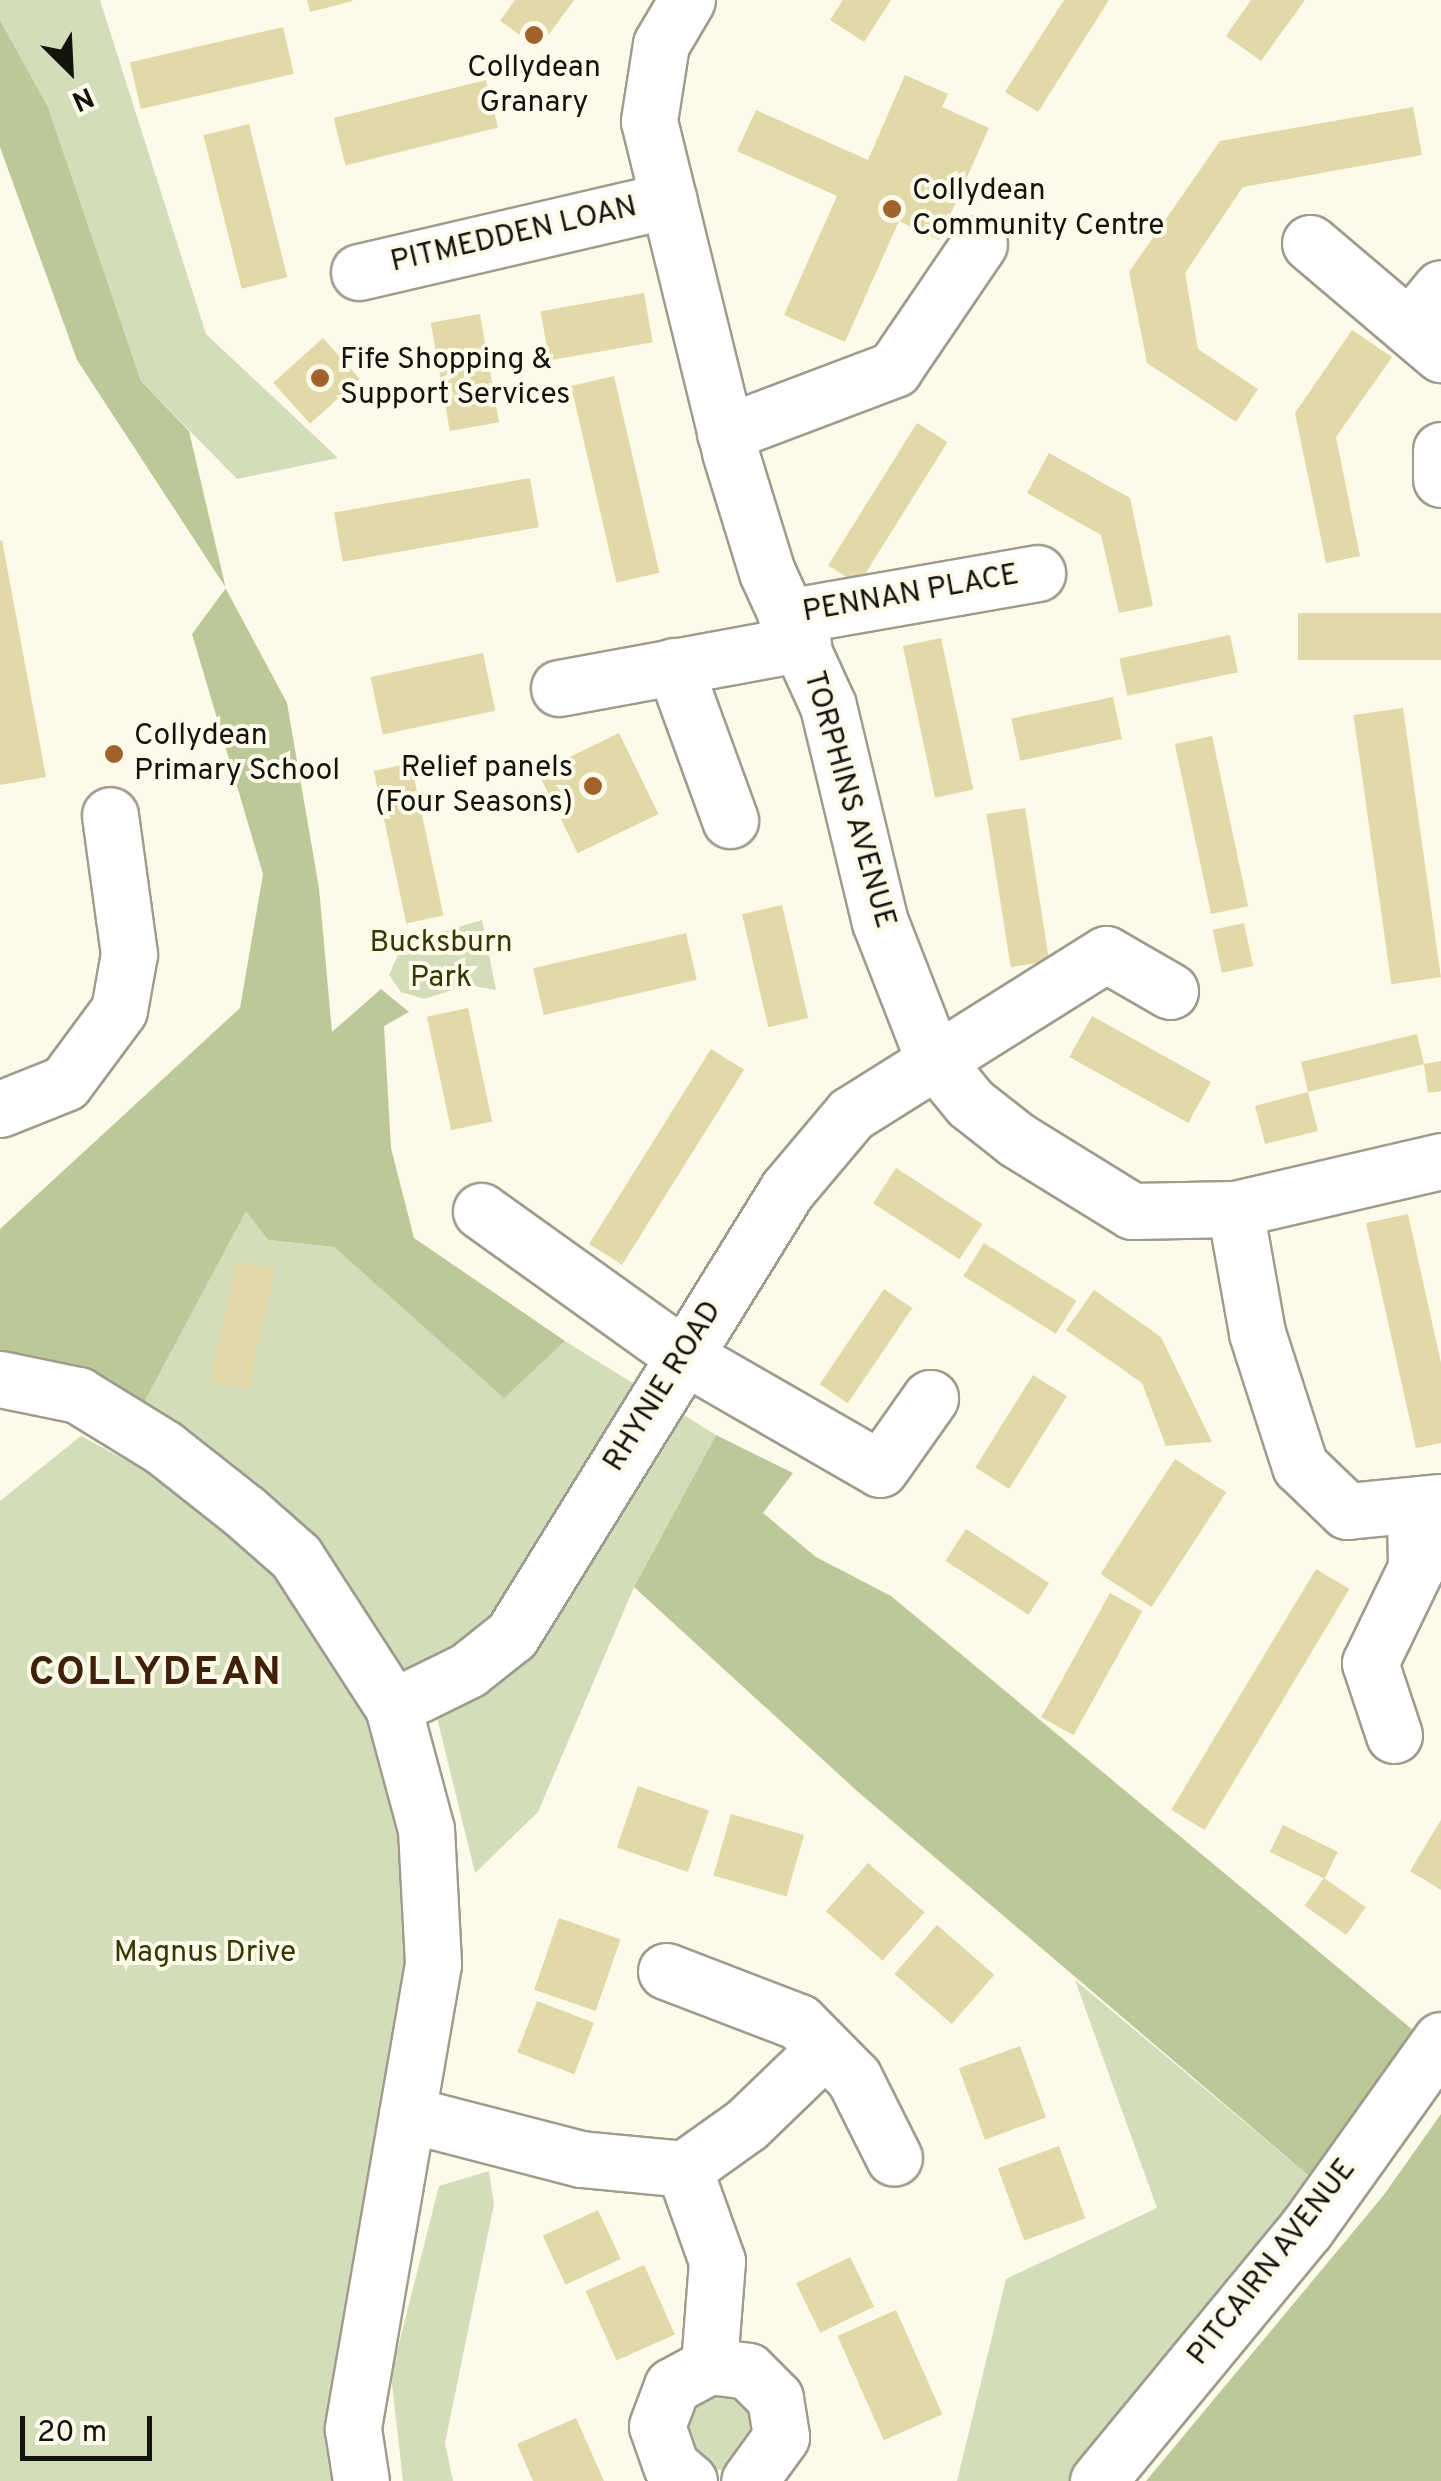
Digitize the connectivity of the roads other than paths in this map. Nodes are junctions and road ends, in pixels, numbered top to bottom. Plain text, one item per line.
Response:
1 (687, 0) edge
2 (668, 200) junction
3 (1310, 243) dead end
4 (979, 244) dead end
5 (359, 272) dead end
6 (1430, 323) edge
7 (725, 433) junction
8 (1441, 450) edge
9 (1441, 478) edge
10 (1037, 573) dead end
11 (794, 630) junction
12 (674, 666) junction
13 (558, 688) dead end
14 (110, 814) dead end
15 (730, 820) dead end
16 (1170, 991) dead end
17 (933, 1058) junction
18 (0, 1109) edge
19 (1441, 1161) edge
20 (1235, 1209) junction
21 (481, 1211) dead end
22 (682, 1355) junction
23 (0, 1378) edge
24 (930, 1398) dead end
25 (1428, 1506) edge
26 (393, 1707) junction
27 (1394, 1734) dead end
28 (666, 1971) dead end
29 (1441, 2040) edge
30 (825, 2048) junction
31 (407, 2114) junction
32 (894, 2158) dead end
33 (684, 2169) junction
34 (709, 2366) junction
35 (361, 2481) edge
36 (688, 2481) edge
37 (749, 2481) edge
38 (1098, 2481) edge

1 - 2 street, TORPHINS AVENUE
2 - 5 street, PITMEDDEN LOAN
2 - 7 street, TORPHINS AVENUE
3 - 6 street
4 - 7 street
7 - 11 street, TORPHINS AVENUE
8 - 9 street
10 - 11 street, PENNAN PLACE
11 - 12 street, PENNAN PLACE
11 - 17 street, TORPHINS AVENUE
12 - 13 street, PENNAN PLACE
12 - 15 street
14 - 18 street
16 - 17 street, RHYNIE ROAD
17 - 20 street, TORPHINS AVENUE
17 - 22 street, RHYNIE ROAD
19 - 20 street, TORPHINS AVENUE
20 - 25 street
21 - 22 street
22 - 24 street
22 - 26 street, RHYNIE ROAD
23 - 26 street
25 - 27 street
26 - 31 street
28 - 30 street
29 - 38 street, PITCAIRN AVENUE
30 - 32 street
30 - 33 street
31 - 33 street
31 - 35 street
33 - 34 street
34 - 36 street
34 - 37 street

